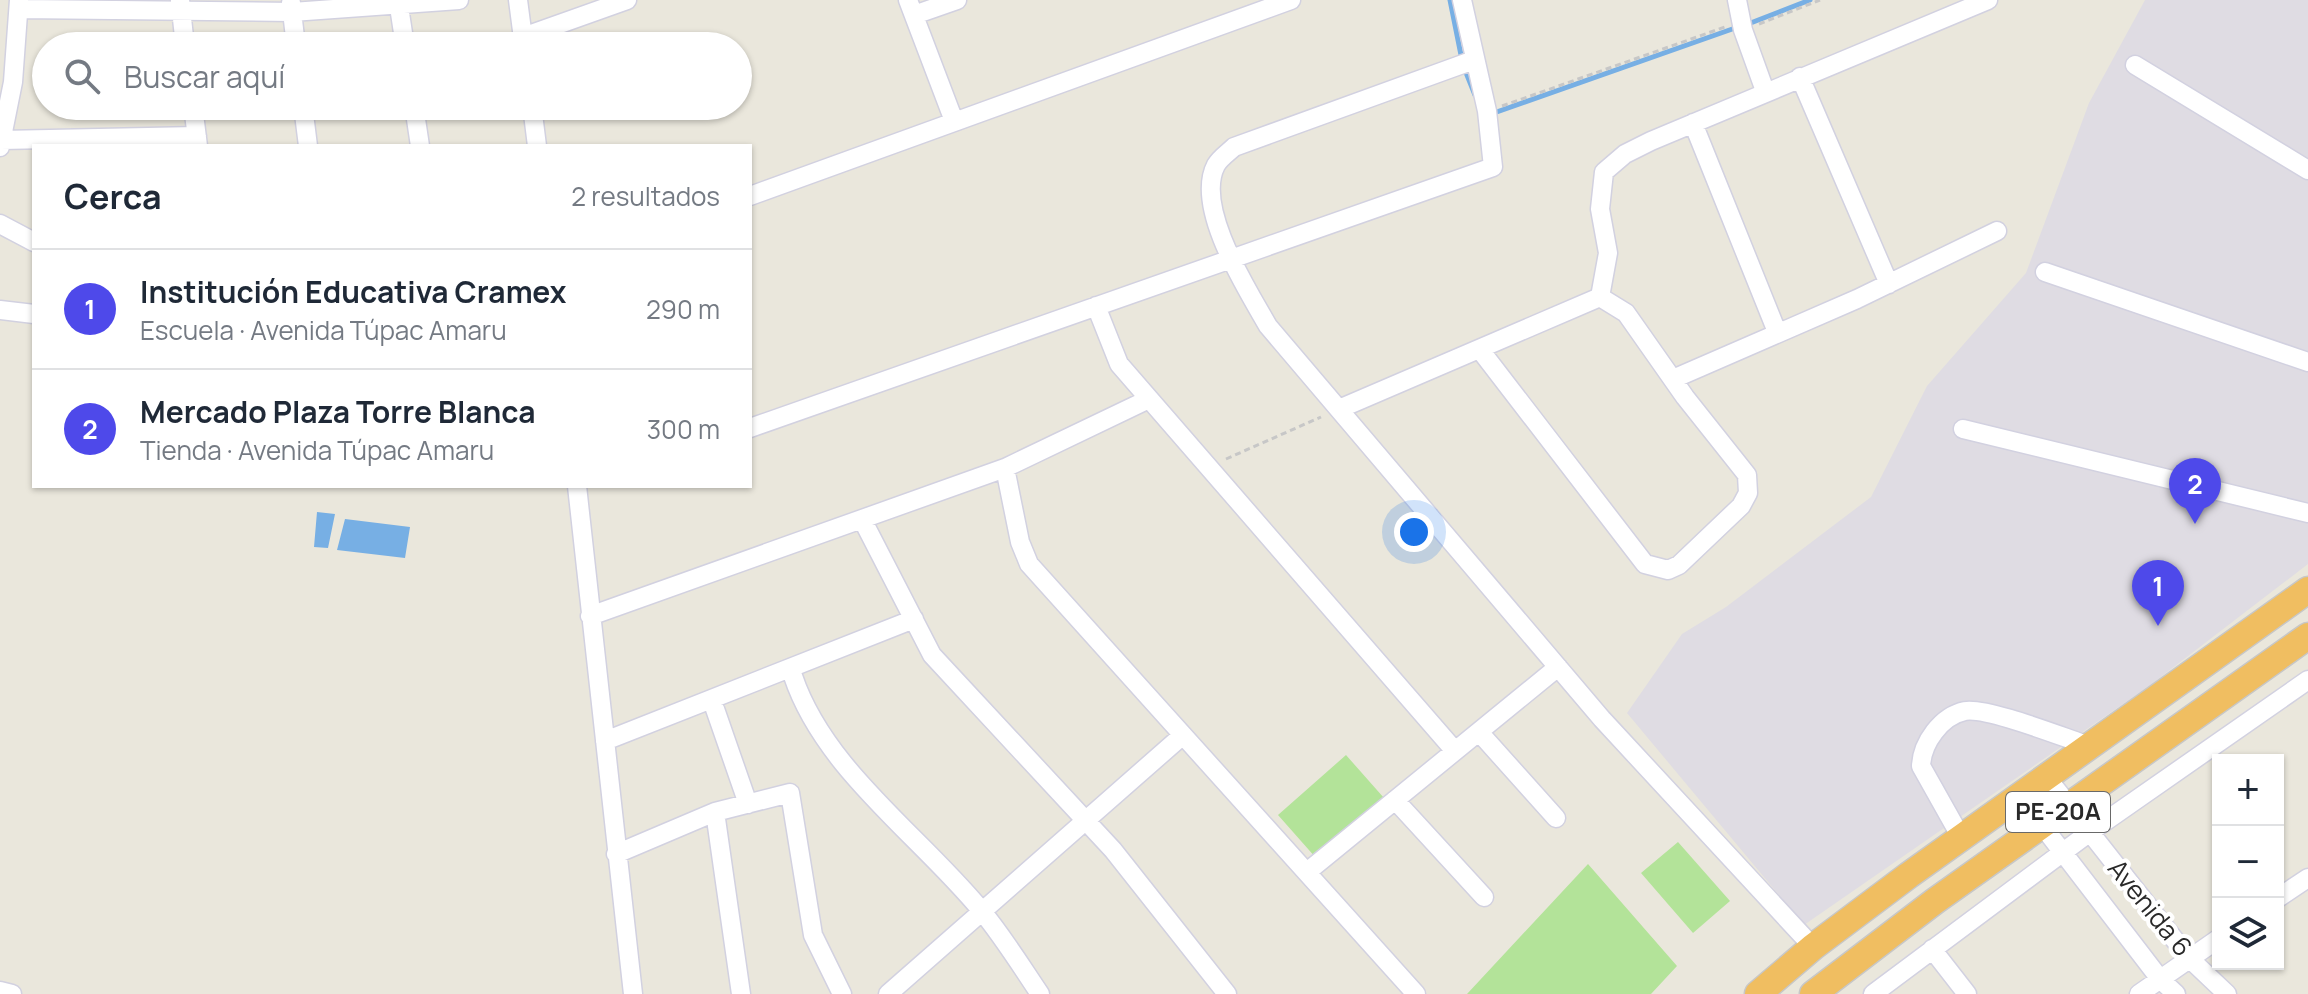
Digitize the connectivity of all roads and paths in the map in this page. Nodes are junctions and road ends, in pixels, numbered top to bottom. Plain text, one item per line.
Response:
1 (459, 0) edge
2 (518, 0) edge
3 (627, 0) edge
4 (957, 0) edge
5 (1291, 0) edge
6 (1462, 0) edge
7 (1737, 0) edge
8 (1820, 0) edge
9 (1988, 0) edge
10 (399, 3) edge
11 (19, 4) edge
12 (180, 5) edge
13 (291, 6) edge
14 (911, 8) edge
15 (1743, 30) junction
16 (183, 32) edge
17 (294, 32) edge
18 (403, 32) edge
19 (523, 32) edge
20 (549, 32) edge
21 (1474, 60) junction
22 (2135, 65) dead end
23 (1800, 77) junction
24 (1765, 91) junction
25 (1487, 111) junction
26 (195, 120) edge
27 (305, 120) edge
28 (416, 120) edge
29 (534, 120) edge
30 (954, 121) junction
31 (1693, 123) junction
32 (1, 140) edge
33 (198, 141) edge
34 (308, 144) edge
35 (420, 144) edge
36 (537, 144) edge
37 (0, 147) edge
38 (2308, 170) edge
39 (752, 195) edge
40 (0, 224) edge
41 (1997, 231) dead end
42 (32, 241) edge
43 (1231, 260) junction
44 (2045, 272) dead end
45 (1889, 284) junction
46 (1600, 297) junction
47 (1096, 306) junction
48 (0, 310) edge
49 (32, 314) edge
50 (1777, 332) junction
51 (1481, 351) junction
52 (2308, 362) edge
53 (1673, 379) junction
54 (1149, 399) junction
55 (1339, 409) junction
56 (752, 427) edge
57 (1963, 429) dead end
58 (1208, 467) junction
59 (1005, 468) junction
60 (580, 488) edge
61 (2308, 513) edge
62 (862, 519) junction
63 (2308, 590) edge
64 (590, 616) junction
65 (914, 619) junction
66 (2308, 636) edge
67 (1558, 667) junction
68 (793, 676) dead end
69 (2308, 680) edge
70 (715, 709) dead end
71 (1479, 732) junction
72 (1183, 735) junction
73 (605, 741) junction
74 (2093, 747) junction
75 (1455, 751) junction
76 (2048, 779) junction
77 (2021, 798) junction
78 (1395, 800) junction
79 (748, 804) junction
80 (2068, 805) junction
81 (715, 812) junction
82 (1556, 818) dead end
83 (1085, 820) junction
84 (2040, 824) junction
85 (2090, 832) junction
86 (1962, 839) junction
87 (616, 854) junction
88 (2063, 854) junction
89 (1307, 872) junction
90 (2308, 878) edge
91 (2284, 894) edge
92 (1484, 897) dead end
93 (981, 909) junction
94 (2212, 943) edge
95 (1813, 947) junction
96 (1932, 949) junction
97 (2189, 958) junction
98 (2160, 979) junction
99 (0, 991) edge
100 (12, 994) edge
101 (633, 994) edge
102 (741, 994) edge
103 (842, 994) edge
104 (888, 994) edge
105 (1040, 994) edge
106 (1227, 994) edge
107 (1416, 994) edge
108 (1758, 994) edge
109 (1813, 994) edge
110 (1873, 994) edge
111 (1967, 994) edge
112 (2139, 994) edge
113 (2176, 994) edge
114 (2227, 994) edge

1 - 10 street
2 - 19 street
3 - 20 street
4 - 14 street
5 - 30 street
6 - 21 street
7 - 15 street
8 - 15 path
9 - 23 street
10 - 13 street
10 - 18 street
11 - 12 street
11 - 32 street
12 - 13 street
12 - 16 street
13 - 17 street
14 - 30 street
15 - 24 street
15 - 25 path
21 - 25 street
21 - 43 street
22 - 38 street
23 - 24 street
23 - 45 street
24 - 31 street
25 - 43 street
26 - 33 street
27 - 34 street
28 - 35 street
29 - 36 street
30 - 39 street
31 - 46 street
31 - 50 street
32 - 33 street
32 - 37 street
40 - 42 street
41 - 45 street
43 - 47 street
43 - 55 street
44 - 52 street
45 - 50 street
46 - 51 street
46 - 53 street
47 - 54 street
47 - 56 street
48 - 49 street
50 - 53 street
51 - 53 street
51 - 55 street
54 - 58 street
54 - 59 street
55 - 58 path
55 - 67 street
57 - 61 street
58 - 75 street
59 - 62 street
59 - 72 street
60 - 64 street
62 - 64 street
62 - 65 street
63 - 74 highway, PE-20A
64 - 73 street
65 - 73 street
65 - 83 street
66 - 80 highway, PE-20A
67 - 71 street
67 - 95 street
68 - 93 street
69 - 85 street
70 - 79 street
71 - 75 street
71 - 82 street
72 - 83 street
72 - 89 street
73 - 87 street
74 - 76 highway, PE-20A
74 - 86 street
75 - 78 street
76 - 77 highway, PE-20A
76 - 80 street, Avenida 6
77 - 84 street, Avenida 6
77 - 86 highway, PE-20A
78 - 89 street
78 - 92 street
79 - 81 street
79 - 103 street
80 - 84 highway, PE-20A
80 - 85 street, Avenida 6
81 - 87 street
81 - 102 street
83 - 93 street
83 - 106 street
84 - 88 street, Avenida 6
84 - 109 highway, PE-20A
85 - 88 street
85 - 97 street, Avenida 6
86 - 95 highway, PE-20A
87 - 101 street
88 - 96 street
88 - 98 street, Avenida 6
89 - 107 street
90 - 91 street
93 - 104 street
93 - 105 street
94 - 97 street
95 - 108 highway, PE-20A
96 - 110 street
96 - 111 street
97 - 98 street
97 - 114 street, Avenida 6
98 - 112 street
98 - 113 street, Avenida 6
99 - 100 street

